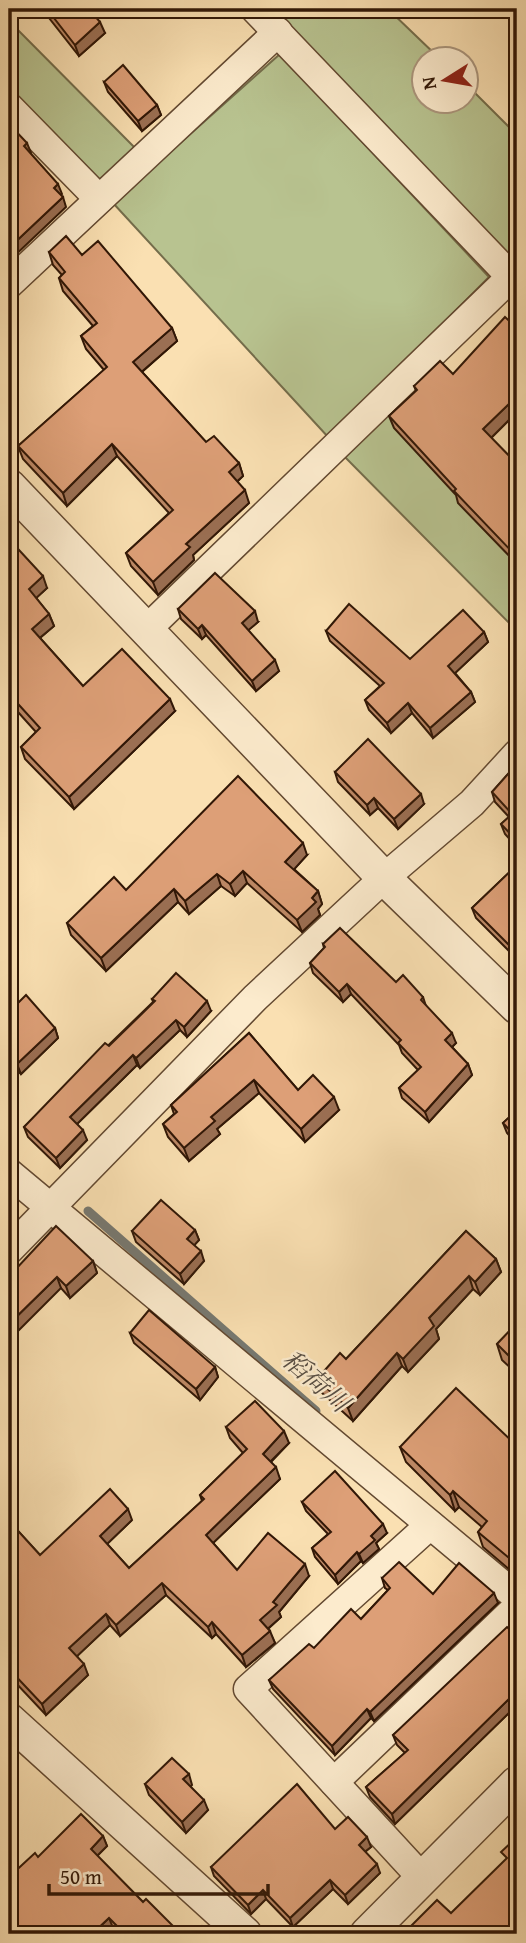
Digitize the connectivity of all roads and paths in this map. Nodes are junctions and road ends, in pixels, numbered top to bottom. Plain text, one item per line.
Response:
1 (255, 9) edge
2 (278, 32) junction
3 (9, 107) edge
4 (99, 199) junction
5 (514, 280) edge
6 (9, 284) edge
7 (9, 486) edge
8 (146, 631) junction
9 (517, 754) edge
10 (384, 878) junction
11 (517, 1007) edge
12 (9, 1173) edge
13 (51, 1209) junction
14 (9, 1250) edge
15 (430, 1525) junction
16 (517, 1597) edge
17 (517, 1607) edge
18 (9, 1720) edge
19 (334, 1782) junction
20 (517, 1783) edge
21 (422, 1878) junction
22 (245, 1934) edge
23 (367, 1934) edge

1 - 2 street
2 - 4 street
2 - 5 street
3 - 4 street
4 - 6 street
5 - 8 street
7 - 8 street
8 - 10 street
9 - 10 street
10 - 11 street
10 - 13 street
12 - 13 street
13 - 14 street
13 - 15 street
15 - 16 street
15 - 19 street
17 - 19 street
18 - 22 street
19 - 21 street
20 - 21 street
21 - 23 street

